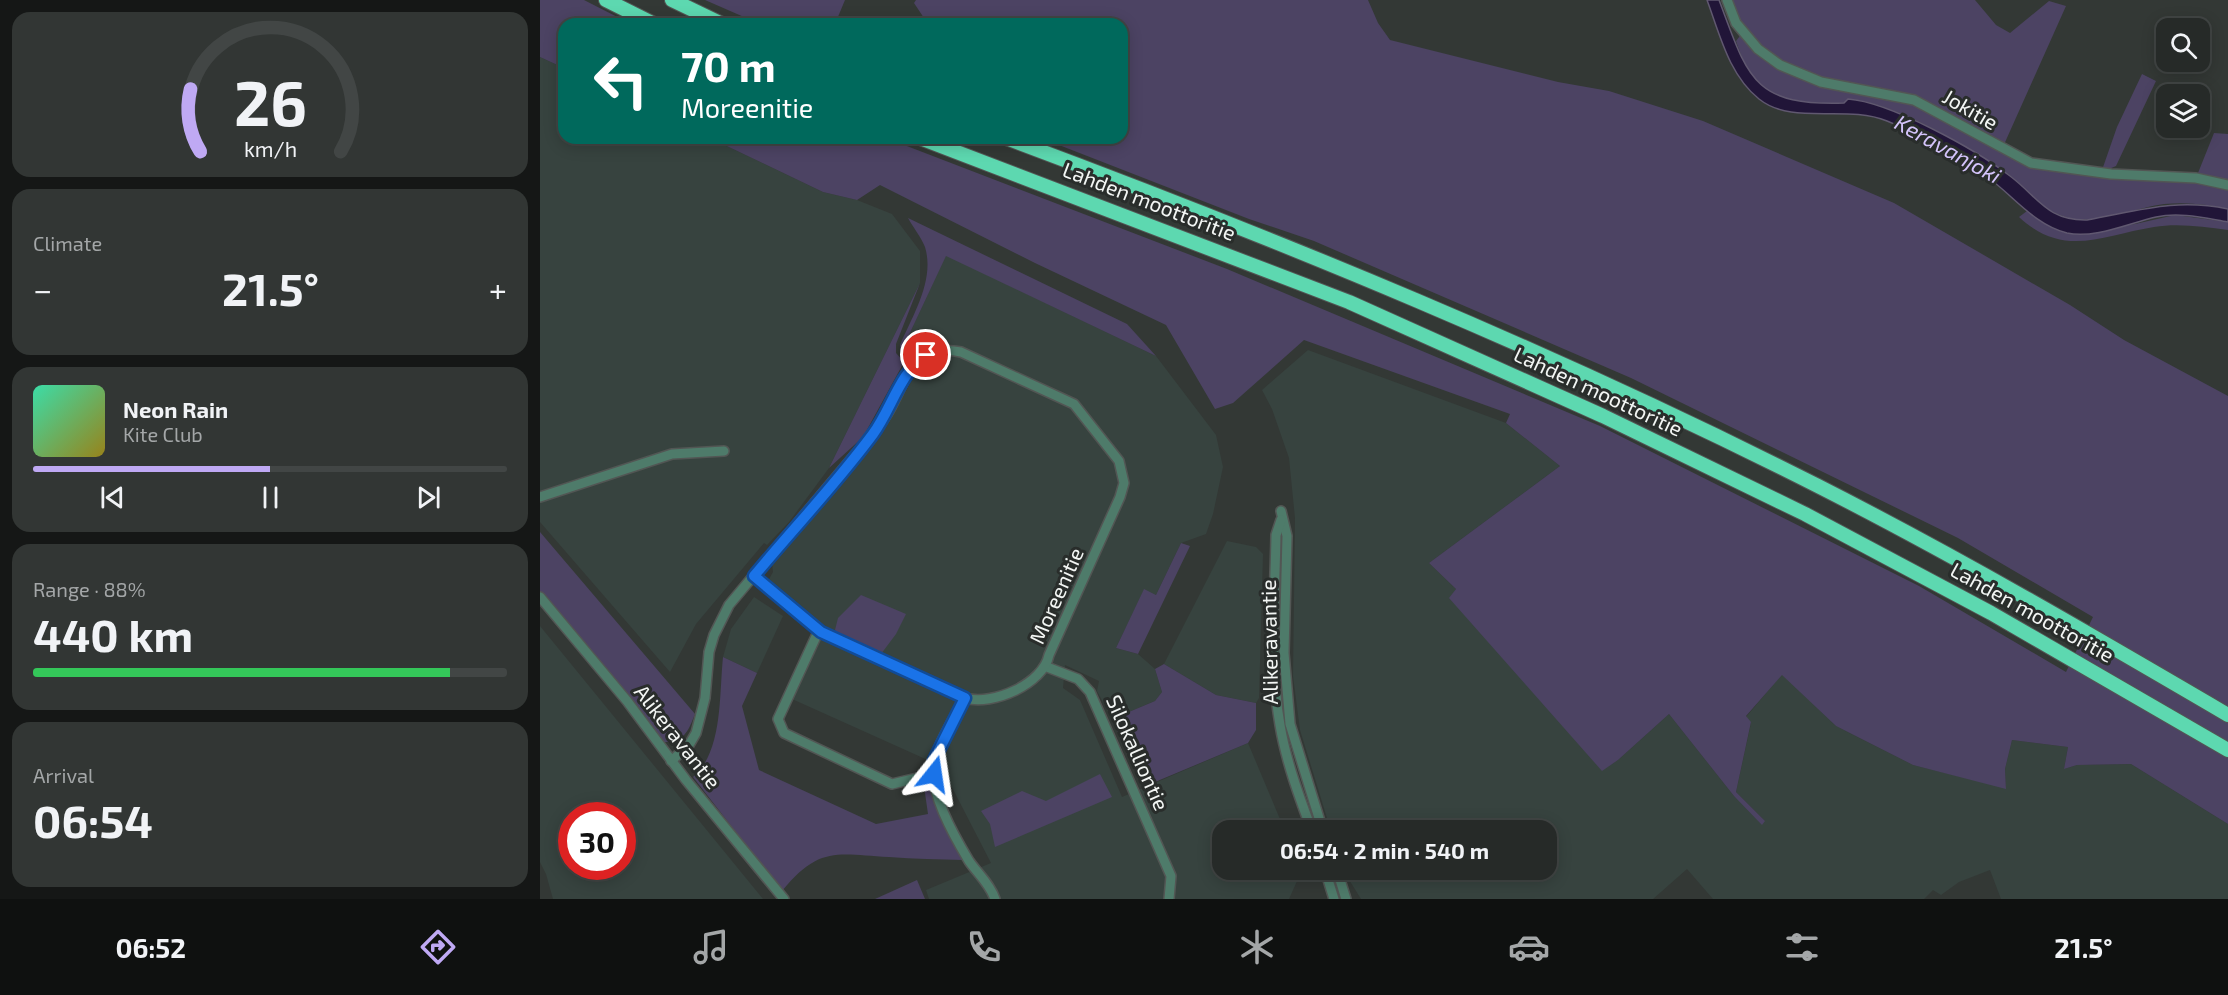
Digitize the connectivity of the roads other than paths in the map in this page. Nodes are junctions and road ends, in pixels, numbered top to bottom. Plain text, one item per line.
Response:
1 (606, 0) edge
2 (672, 0) edge
3 (1727, 0) edge
4 (642, 18) edge
5 (710, 18) edge
6 (936, 144) edge
7 (1022, 144) edge
8 (2228, 185) edge
9 (724, 451) dead end
10 (540, 497) edge
11 (754, 576) junction
12 (540, 597) edge
13 (819, 630) junction
14 (1047, 667) junction
15 (965, 698) junction
16 (2228, 715) edge
17 (2228, 750) edge
18 (671, 761) junction
19 (934, 774) junction
20 (1308, 820) edge
21 (1320, 820) edge
22 (1328, 880) edge
23 (1340, 880) edge
24 (784, 899) edge
25 (995, 899) edge
26 (1169, 899) edge
27 (1334, 899) edge
28 (1346, 899) edge

1 - 4 highway
2 - 5 highway
3 - 8 street, Jokitie
6 - 17 highway, Lahden moottoritie
7 - 16 highway, Lahden moottoritie
9 - 10 street
11 - 13 street, Moreenitie
11 - 14 street, Moreenitie
11 - 18 street
12 - 18 street, Alikeravantie
13 - 15 street, Moreenitie
13 - 19 street
14 - 15 street, Moreenitie
14 - 26 street, Silokalliontie
15 - 19 street
18 - 24 street, Alikeravantie
19 - 25 street
20 - 21 street, Alikeravantie
22 - 27 street
23 - 28 street

